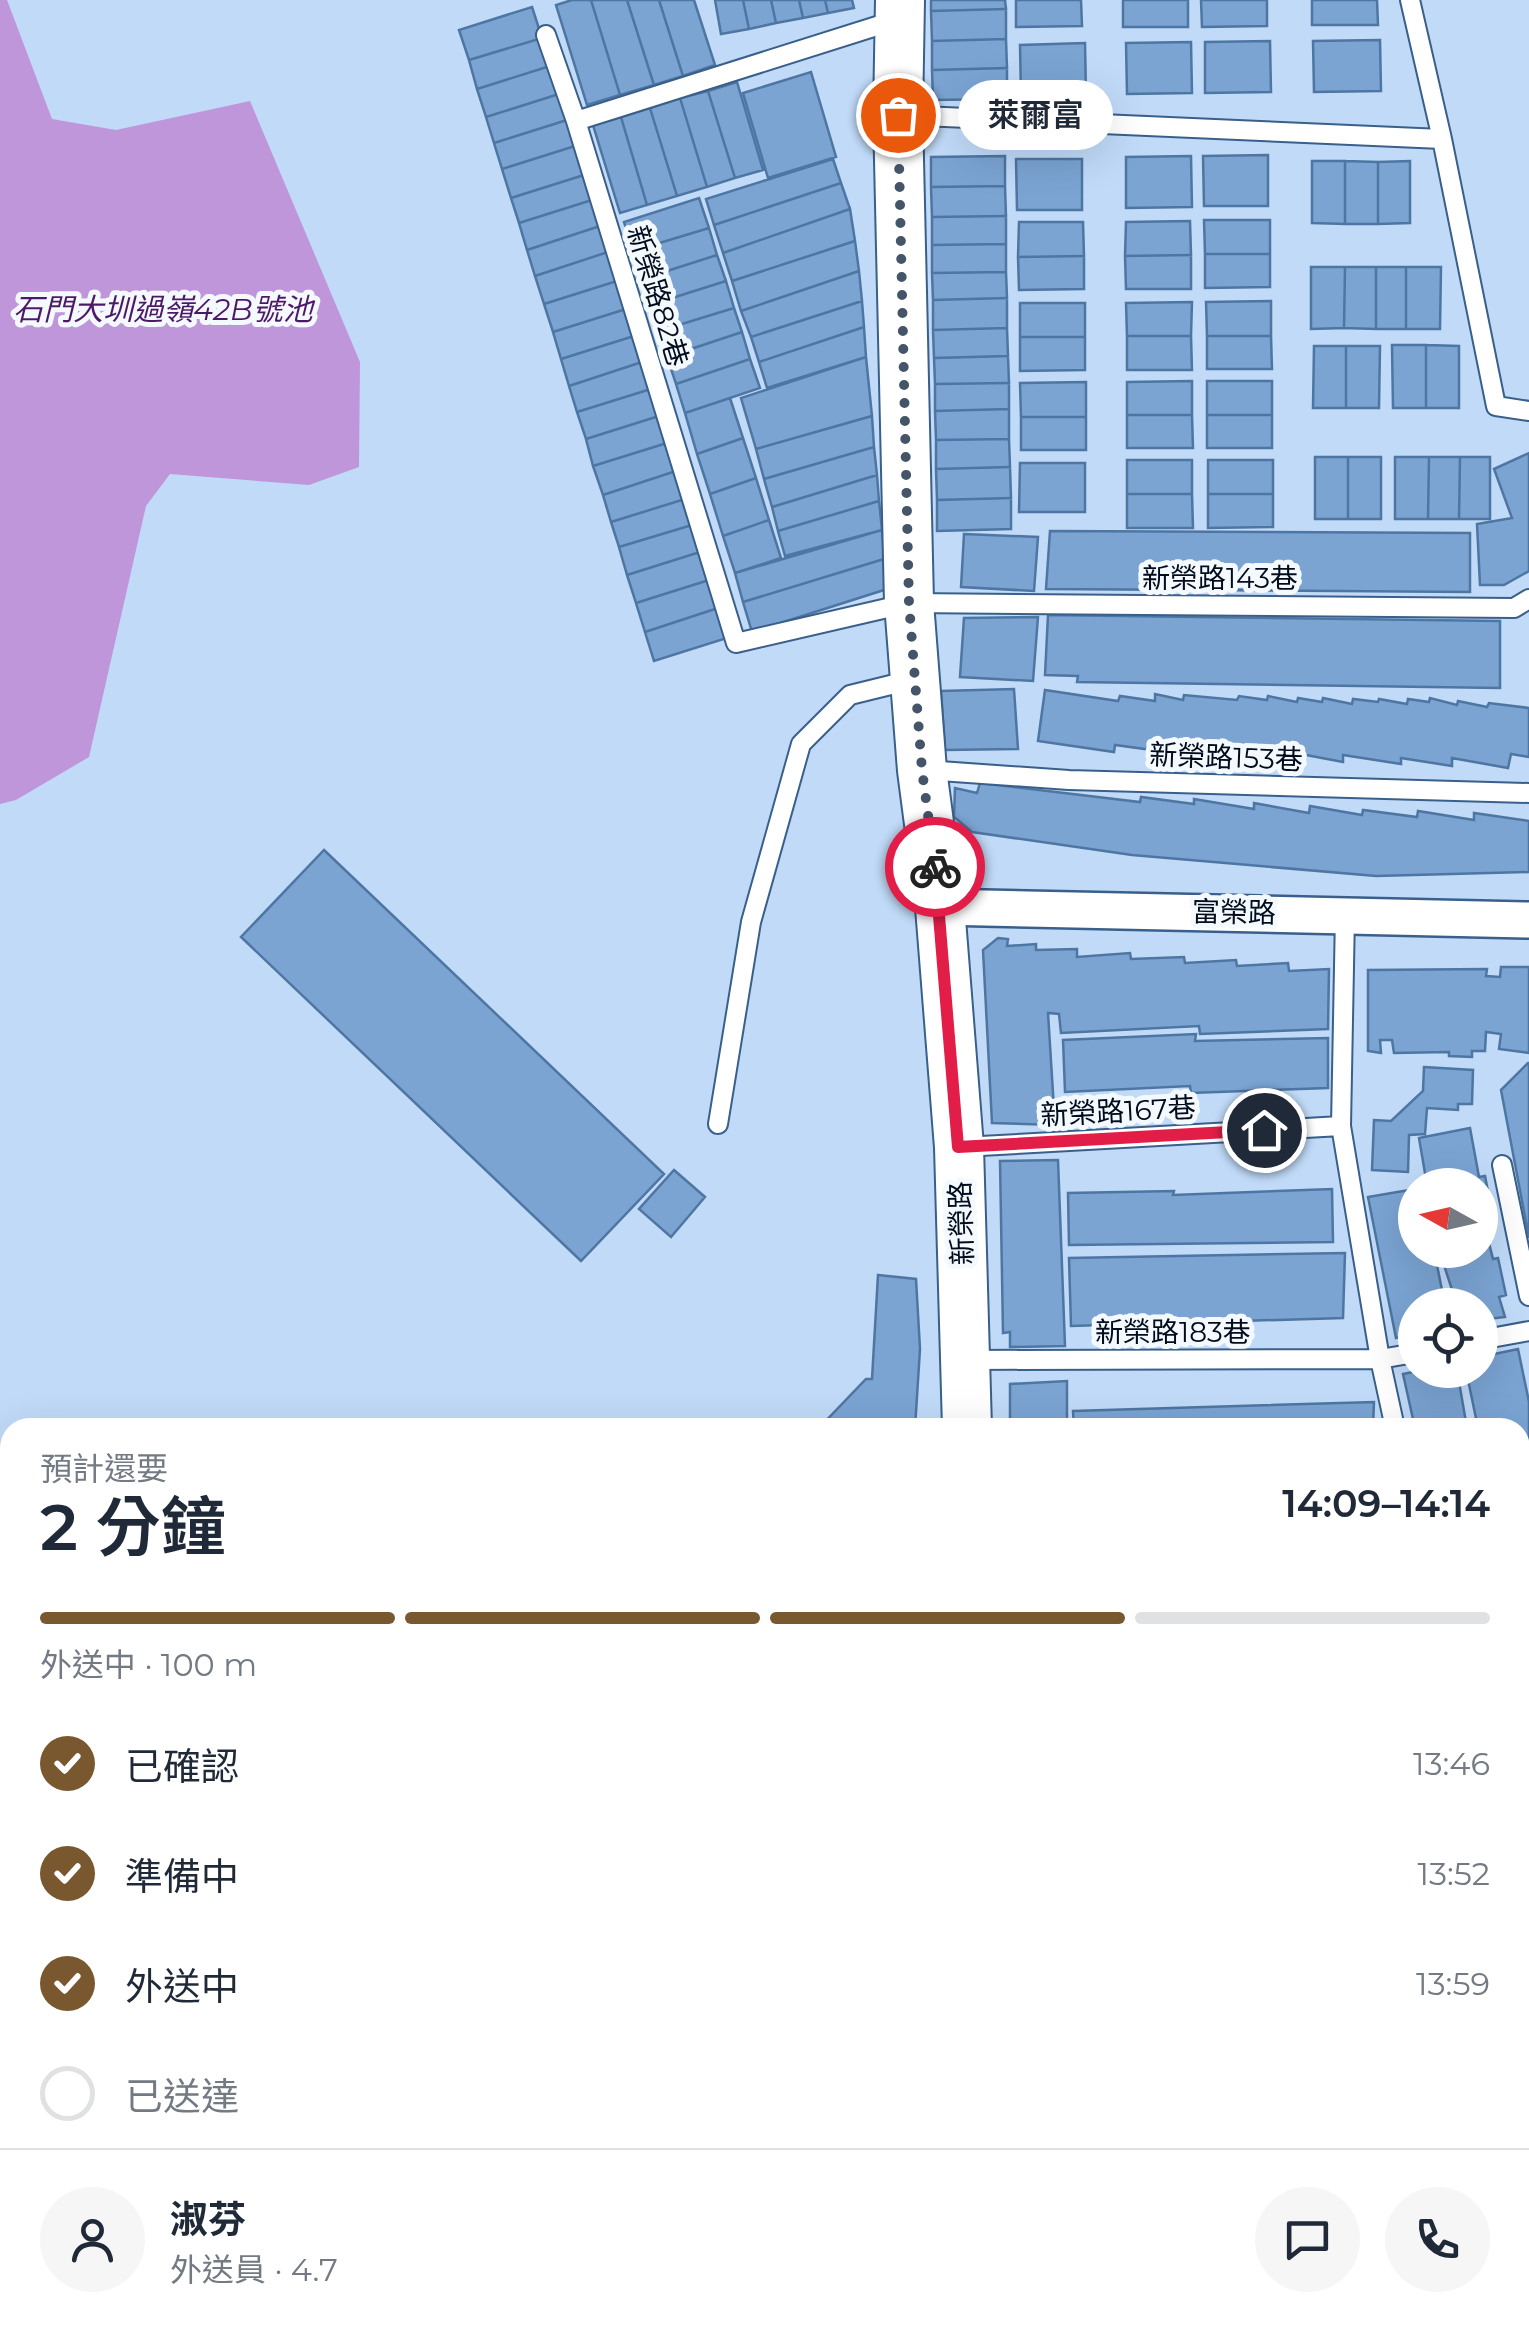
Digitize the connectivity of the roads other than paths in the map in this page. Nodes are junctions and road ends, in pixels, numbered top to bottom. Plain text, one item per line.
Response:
1 (1410, 0) edge
2 (900, 9) edge
3 (546, 35) dead end
4 (898, 115) junction
5 (576, 120) junction
6 (1442, 140) junction
7 (1529, 411) edge
8 (1529, 600) edge
9 (909, 603) junction
10 (915, 679) junction
11 (922, 770) junction
12 (1529, 794) edge
13 (940, 907) junction
14 (1345, 914) junction
15 (1529, 920) edge
16 (718, 1124) dead end
17 (1340, 1126) junction
18 (958, 1147) junction
19 (1502, 1165) dead end
20 (1529, 1296) edge
21 (1529, 1331) edge
22 (1498, 1337) edge
23 (1398, 1355) edge
24 (1380, 1359) junction
25 (966, 1360) junction
26 (966, 1418) edge
27 (1394, 1418) edge

1 - 6 lane
2 - 4 street, 新榮路
2 - 5 lane
3 - 5 lane
4 - 6 lane
4 - 9 street, 新榮路
5 - 9 lane, 新榮路82巷
6 - 7 lane
8 - 9 lane, 新榮路143巷
9 - 10 street, 新榮路
10 - 11 street, 新榮路
10 - 16 lane
11 - 12 lane, 新榮路153巷
11 - 13 street, 新榮路
13 - 14 street, 富榮路
13 - 18 street, 新榮路
14 - 15 street, 富榮路
14 - 17 lane
17 - 18 lane, 新榮路167巷
17 - 24 lane
18 - 25 street, 新榮路
19 - 20 lane
21 - 22 lane
23 - 24 lane, 新榮路183巷
24 - 25 lane, 新榮路183巷
24 - 27 lane
25 - 26 street, 新榮路

